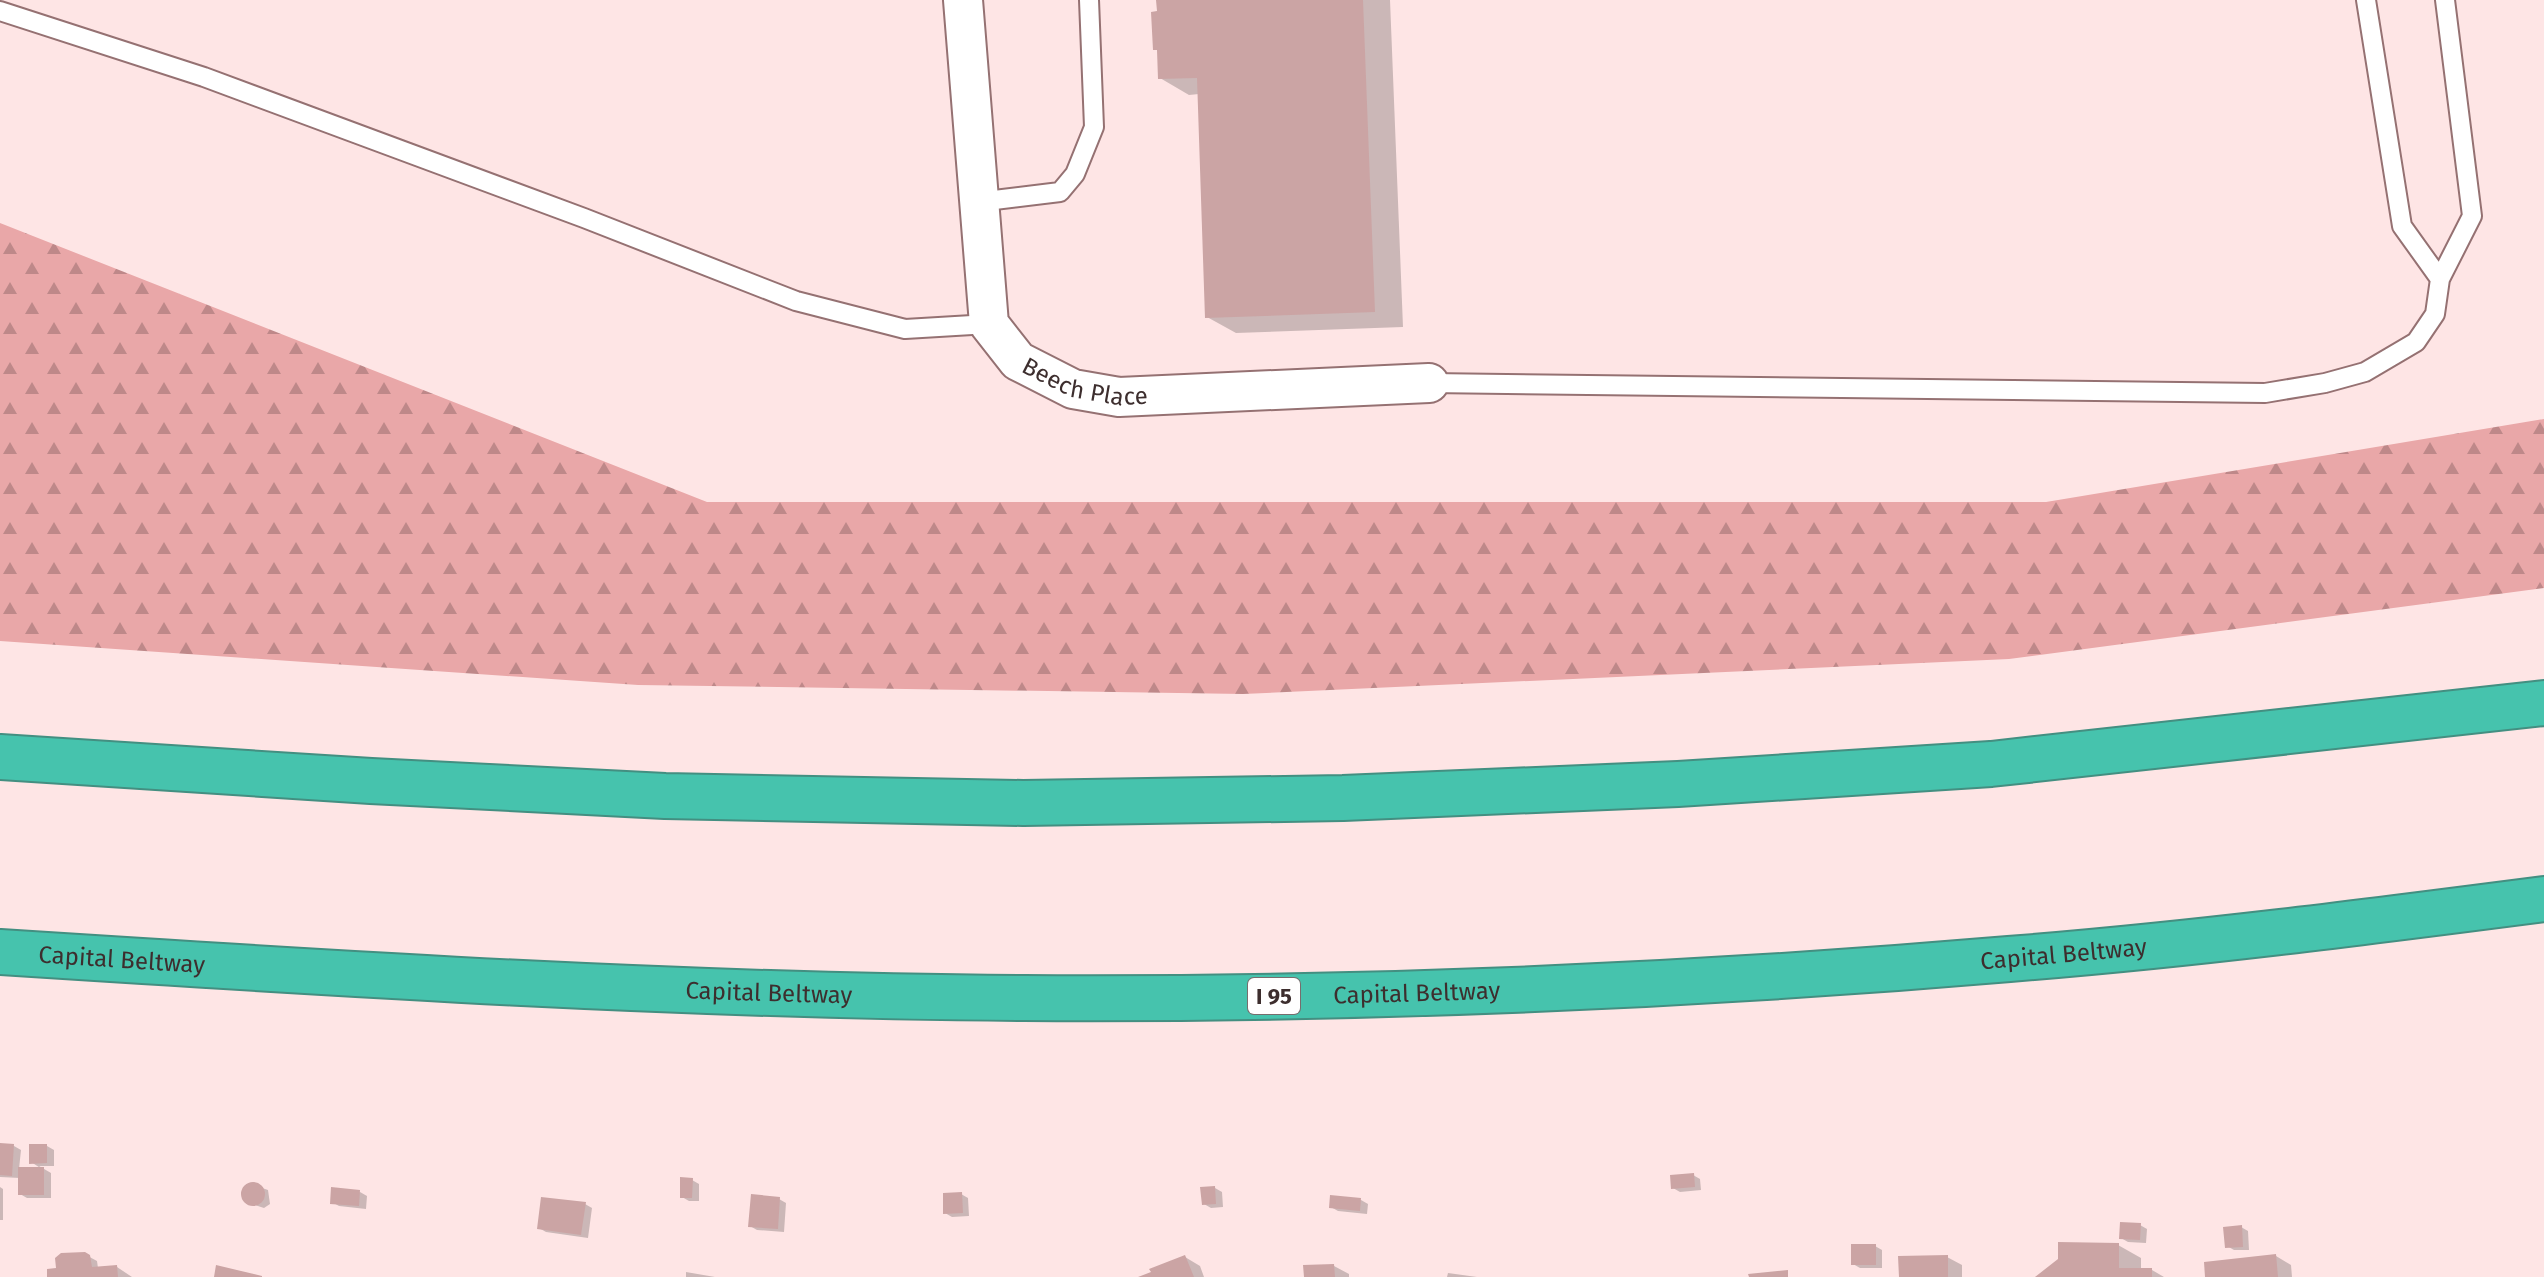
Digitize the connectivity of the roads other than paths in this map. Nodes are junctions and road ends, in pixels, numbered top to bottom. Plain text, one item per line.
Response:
1 (963, 0) edge
2 (1089, 0) edge
3 (2366, 0) edge
4 (2445, 0) edge
5 (0, 11) edge
6 (978, 202) junction
7 (2440, 279) junction
8 (989, 324) junction
9 (1429, 383) joint
10 (2544, 703) edge
11 (0, 757) edge
12 (2544, 899) edge
13 (0, 952) edge

1 - 6 street
2 - 6 lane
3 - 7 lane
4 - 7 lane
5 - 8 lane
6 - 8 street
7 - 9 lane
8 - 9 street, Beech Place
10 - 11 highway
12 - 13 highway, Capital Beltway / I 95

